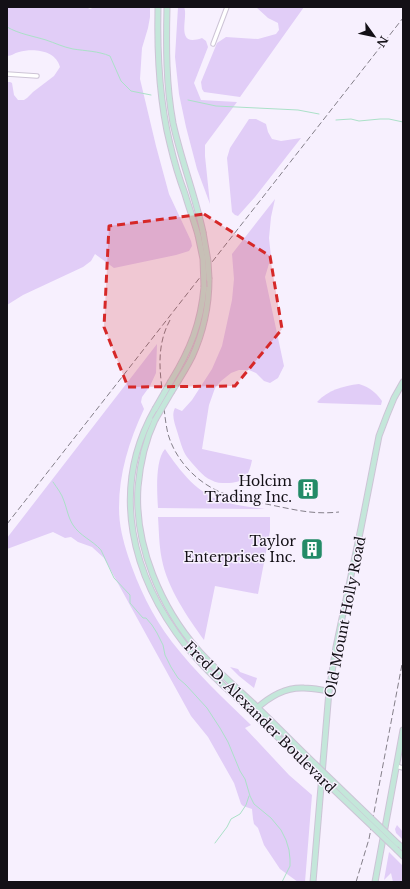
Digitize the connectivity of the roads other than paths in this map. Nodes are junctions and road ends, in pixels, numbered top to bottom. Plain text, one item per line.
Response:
1 (158, 7) edge
2 (167, 7) edge
3 (227, 7) edge
4 (213, 44) dead end
5 (7, 74) edge
6 (36, 76) dead end
7 (201, 234) junction
8 (403, 382) edge
9 (329, 691) junction
10 (258, 708) junction
11 (252, 712) junction
12 (403, 730) edge
13 (396, 766) junction
14 (403, 768) edge
15 (403, 848) edge
16 (403, 856) edge
17 (313, 882) edge
18 (375, 882) edge

1 - 7 main road, Fred D. Alexander Boulevard
2 - 7 main road, Fred D. Alexander Boulevard
3 - 4 street
5 - 6 street
7 - 10 main road, Fred D. Alexander Boulevard, bridge
7 - 11 main road, Fred D. Alexander Boulevard, bridge
8 - 9 main road, Old Mount Holly Road
9 - 10 main road
9 - 17 main road, Old Mount Holly Road
10 - 11 main road
10 - 15 main road, Fred D. Alexander Boulevard, bridge
11 - 16 main road, Fred D. Alexander Boulevard, bridge
12 - 13 main road
13 - 14 street
13 - 18 main road

